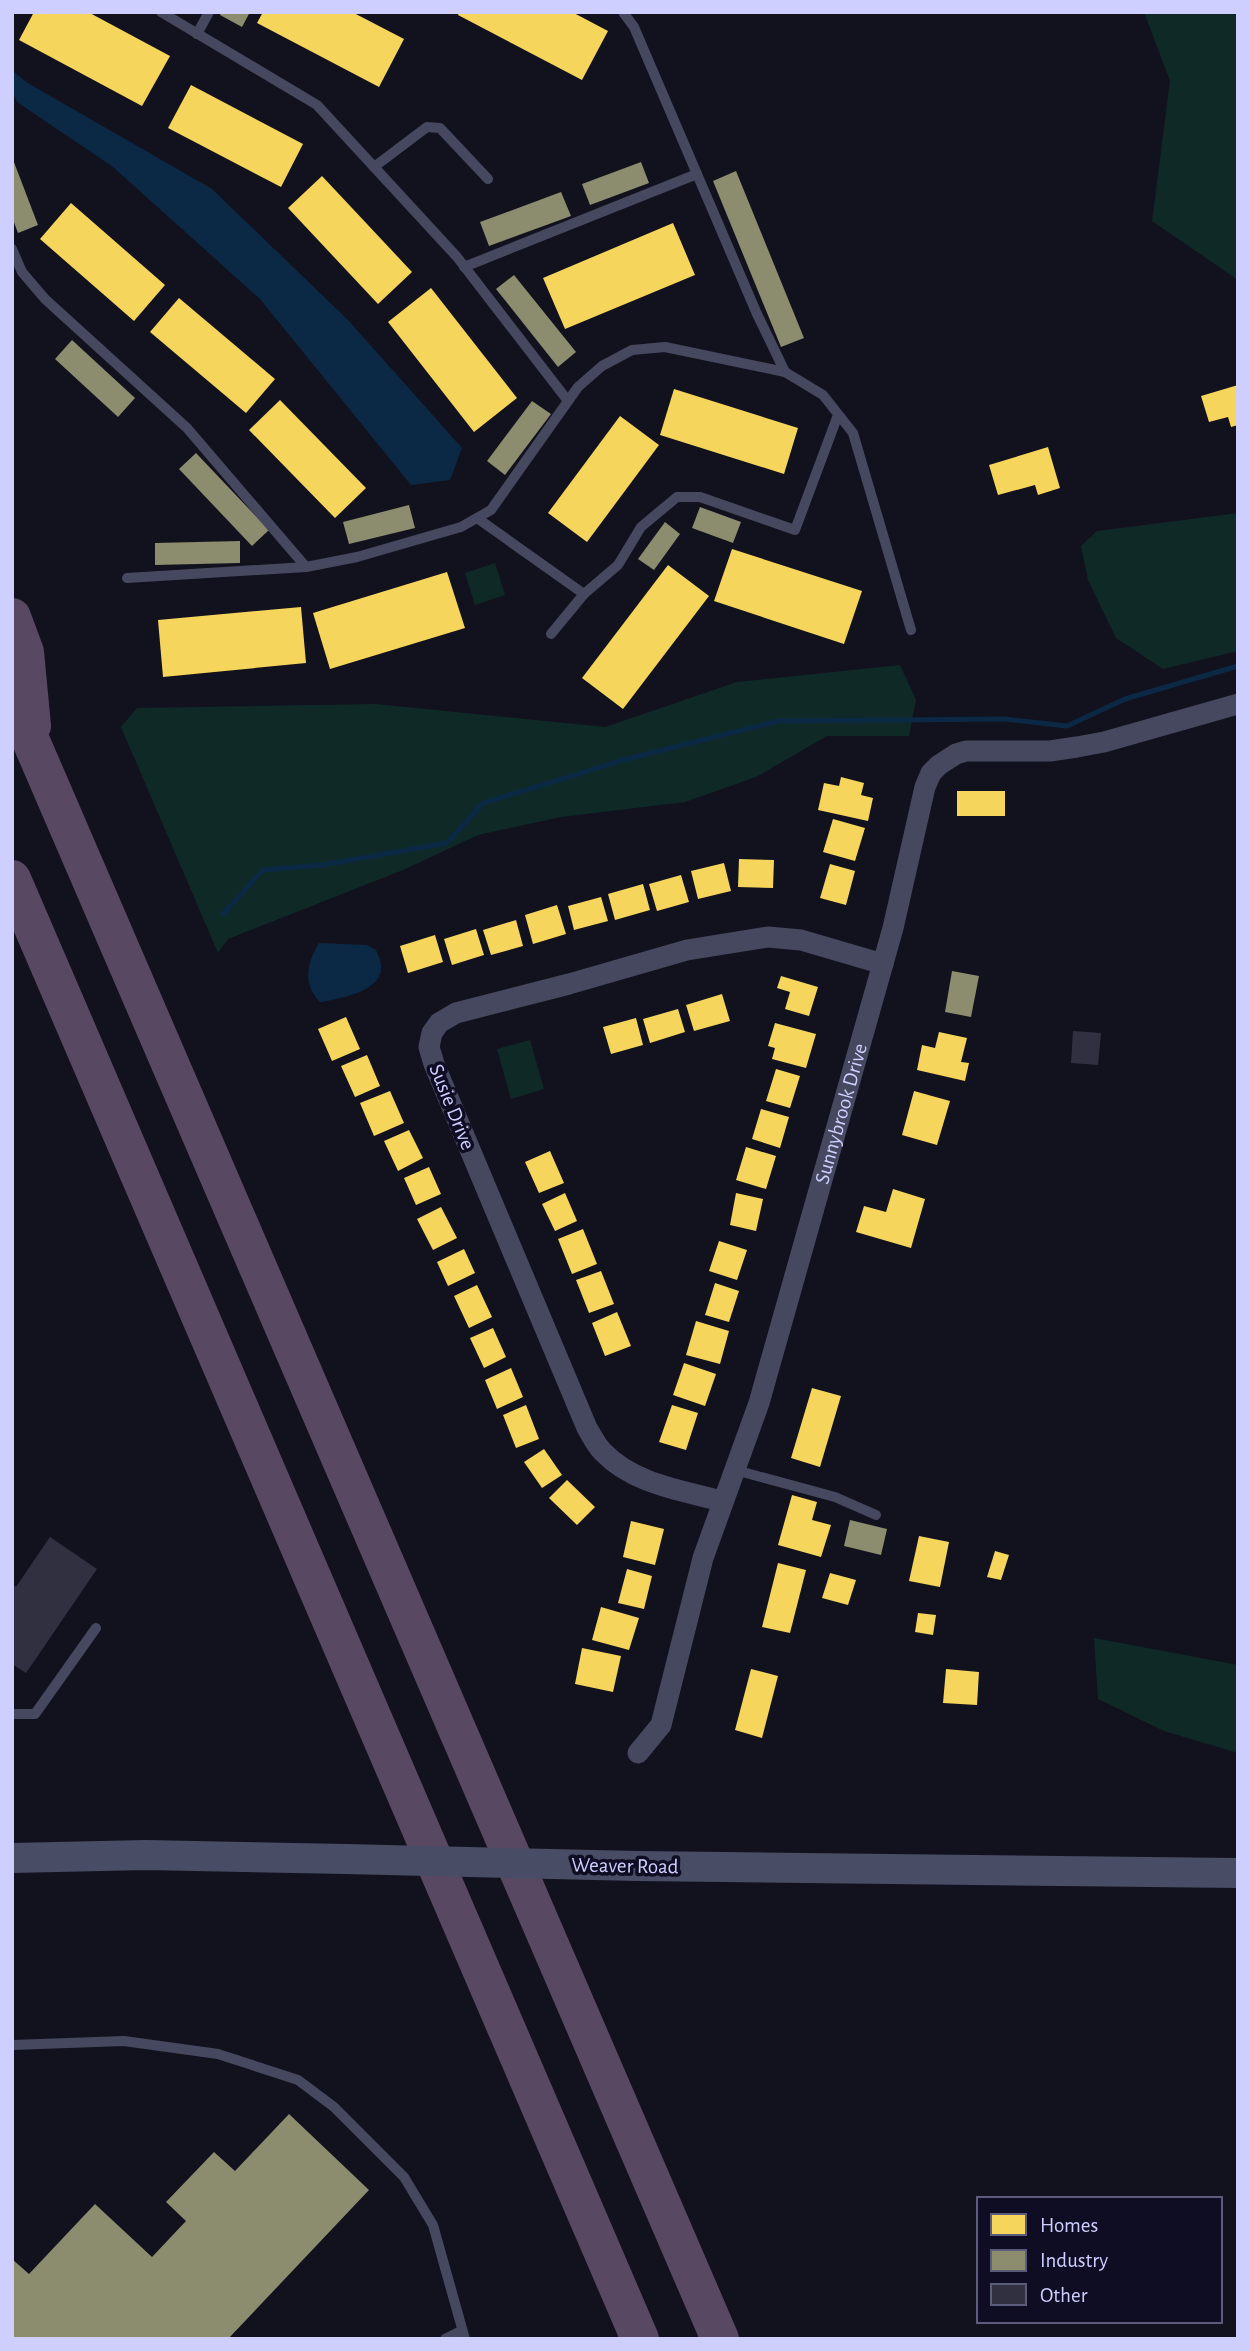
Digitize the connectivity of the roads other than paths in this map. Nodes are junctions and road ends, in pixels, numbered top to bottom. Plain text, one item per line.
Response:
1 (161, 12) edge
2 (209, 12) edge
3 (623, 12) edge
4 (197, 34) junction
5 (374, 167) junction
6 (697, 174) junction
7 (488, 179) dead end
8 (12, 249) edge
9 (464, 267) junction
10 (785, 372) junction
11 (568, 401) junction
12 (838, 415) junction
13 (477, 518) junction
14 (306, 567) junction
15 (127, 578) dead end
16 (584, 594) junction
17 (12, 617) edge
18 (911, 630) dead end
19 (551, 634) dead end
20 (12, 697) edge
21 (1238, 704) edge
22 (35, 749) junction
23 (12, 879) edge
24 (12, 896) edge
25 (883, 964) junction
26 (65, 1002) junction
27 (734, 1470) junction
28 (722, 1501) junction
29 (876, 1515) dead end
30 (96, 1628) dead end
31 (12, 1714) edge
32 (638, 1753) dead end
33 (12, 1858) edge
34 (1238, 1873) edge
35 (12, 2045) edge
36 (463, 2335) edge
37 (444, 2339) edge
38 (640, 2339) edge
39 (720, 2339) edge

1 - 4 lane
2 - 4 lane
3 - 6 lane
4 - 5 lane
5 - 7 lane
5 - 9 lane
6 - 9 lane
6 - 10 lane
8 - 14 lane
9 - 11 lane
10 - 11 lane
10 - 12 lane
11 - 13 lane
12 - 16 lane
12 - 18 lane
13 - 14 lane
13 - 16 lane
14 - 15 lane
16 - 19 lane
17 - 22 highway
20 - 22 highway
21 - 25 street, Sunnybrook Drive
22 - 39 highway
23 - 26 highway
24 - 26 highway
25 - 27 street, Sunnybrook Drive
25 - 28 street, Susie Drive
26 - 38 highway
27 - 28 street, Sunnybrook Drive
27 - 29 lane
28 - 32 street, Sunnybrook Drive
30 - 31 lane
33 - 34 main road, Weaver Road, bridge
35 - 36 lane
36 - 37 lane

